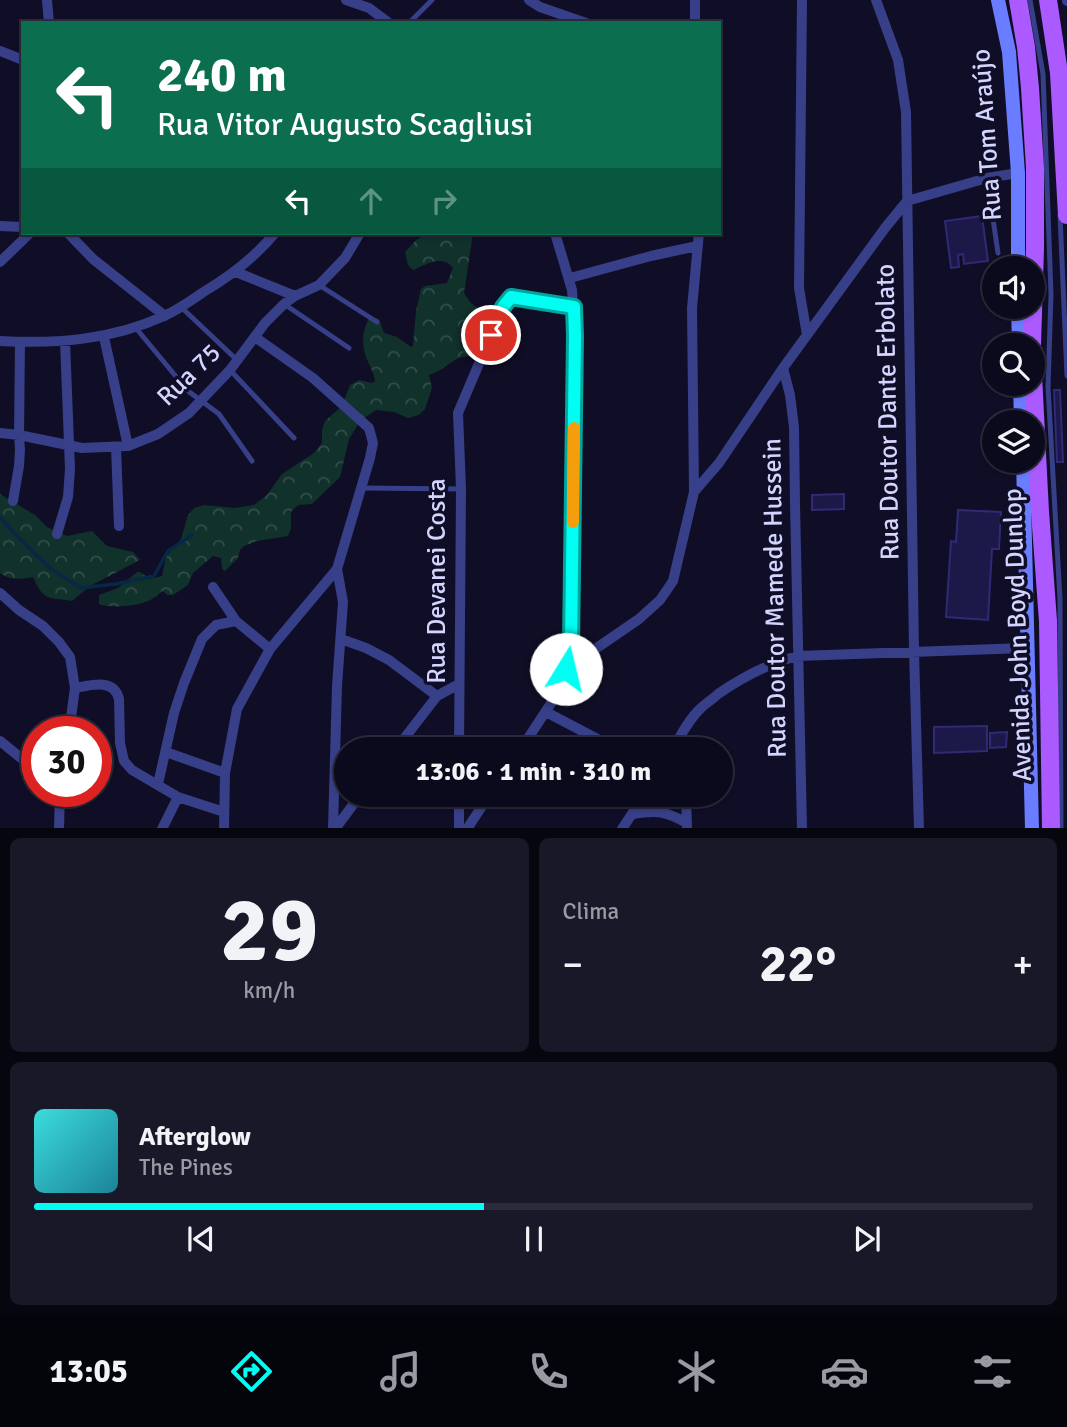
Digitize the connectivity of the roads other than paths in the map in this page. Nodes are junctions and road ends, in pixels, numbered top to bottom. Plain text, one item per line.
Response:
1 (47, 0) edge
2 (346, 0) edge
3 (432, 0) edge
4 (529, 0) edge
5 (695, 0) edge
6 (802, 0) edge
7 (876, 0) edge
8 (998, 0) edge
9 (1018, 0) edge
10 (1030, 0) edge
11 (1041, 0) edge
12 (1048, 0) edge
13 (372, 4) edge
14 (49, 21) edge
15 (387, 21) edge
16 (412, 21) edge
17 (577, 21) edge
18 (695, 21) edge
19 (0, 51) edge
20 (21, 59) edge
21 (1017, 173) junction
22 (987, 178) junction
23 (907, 201) junction
24 (1067, 215) edge
25 (0, 226) edge
26 (21, 227) edge
27 (28, 235) edge
28 (70, 235) edge
29 (273, 235) edge
30 (359, 235) edge
31 (556, 235) edge
32 (699, 235) edge
33 (697, 246) junction
34 (998, 253) dead end
35 (1018, 256) edge
36 (0, 262) edge
37 (236, 272) junction
38 (570, 278) junction
39 (319, 285) junction
40 (295, 296) junction
41 (284, 304) junction
42 (181, 307) junction
43 (574, 307) junction
44 (165, 316) junction
45 (377, 322) dead end
46 (135, 327) junction
47 (1032, 333) edge
48 (807, 335) junction
49 (104, 337) junction
50 (255, 337) junction
51 (0, 341) edge
52 (65, 341) junction
53 (20, 342) junction
54 (349, 348) dead end
55 (234, 365) junction
56 (783, 368) junction
57 (1067, 376) edge
58 (1034, 396) edge
59 (200, 400) junction
60 (0, 433) edge
61 (19, 435) junction
62 (294, 438) dead end
63 (70, 446) junction
64 (128, 446) junction
65 (116, 447) junction
66 (252, 461) dead end
67 (1023, 473) edge
68 (361, 488) junction
69 (461, 489) junction
70 (694, 492) junction
71 (13, 500) dead end
72 (119, 526) dead end
73 (57, 534) dead end
74 (337, 569) junction
75 (213, 587) dead end
76 (0, 593) edge
77 (236, 621) junction
78 (341, 639) junction
79 (1028, 648) junction
80 (270, 649) junction
81 (914, 651) junction
82 (798, 656) junction
83 (566, 669) junction
84 (459, 684) junction
85 (75, 688) junction
86 (437, 696) junction
87 (546, 712) junction
88 (71, 716) edge
89 (685, 728) junction
90 (405, 737) edge
91 (459, 737) edge
92 (529, 737) edge
93 (594, 737) edge
94 (680, 737) edge
95 (685, 737) edge
96 (0, 741) edge
97 (166, 752) junction
98 (21, 758) edge
99 (225, 773) junction
100 (158, 784) junction
101 (178, 797) junction
102 (60, 807) edge
103 (351, 807) edge
104 (459, 807) edge
105 (481, 807) edge
106 (637, 807) edge
107 (686, 807) edge
108 (225, 812) junction
109 (633, 814) junction
110 (687, 826) edge
111 (59, 828) edge
112 (162, 828) edge
113 (224, 828) edge
114 (334, 828) edge
115 (459, 828) edge
116 (467, 828) edge
117 (622, 828) edge
118 (802, 828) edge
119 (919, 828) edge
120 (1032, 828) edge
121 (1051, 828) edge
122 (1060, 828) edge

1 - 14 street
2 - 13 street
3 - 16 lane
4 - 17 street
5 - 18 street
6 - 48 street
7 - 23 street, Rua Doutor Dante Erbolato
8 - 21 main road, Rua Tom Araújo
9 - 47 main road
10 - 122 lane
11 - 57 lane
12 - 24 main road
13 - 15 street
19 - 20 street
21 - 22 street
21 - 35 main road, Rua Tom Araújo
22 - 23 street
22 - 34 lane
23 - 48 street
23 - 81 street, Rua Doutor Dante Erbolato
25 - 26 street
27 - 36 street
28 - 44 street
29 - 37 street
30 - 39 street, Rua 75
31 - 38 street
32 - 33 street
33 - 38 street
33 - 70 street
37 - 40 street
37 - 42 street
38 - 43 street
39 - 40 street, Rua 75
39 - 45 lane
40 - 41 street, Rua 75
41 - 50 street, Rua 75
41 - 54 lane
42 - 44 street
42 - 55 lane
43 - 69 street, Rua Devanei Costa
43 - 83 street
44 - 46 street
46 - 49 street
46 - 59 lane
48 - 56 street
49 - 52 street
49 - 64 street
50 - 55 street, Rua 75
50 - 68 street
51 - 53 street
52 - 53 street
52 - 63 street
53 - 61 street
55 - 59 street, Rua 75
55 - 62 lane
56 - 70 street
56 - 82 street, Rua Doutor Mamede Hussein
58 - 121 main road, Avenida John Boyd Dunlop
59 - 64 street, Rua 75
59 - 66 lane
60 - 61 street, Rua 75
61 - 63 street, Rua 75
61 - 71 street
63 - 65 street, Rua 75
63 - 73 street
64 - 65 street, Rua 75
65 - 72 street
67 - 79 main road
68 - 69 lane
68 - 74 street
69 - 84 street, Rua Devanei Costa
70 - 83 street
74 - 78 street
74 - 80 street
75 - 77 street
76 - 85 street
77 - 80 street
77 - 97 street
78 - 86 street
78 - 114 street
79 - 81 street
79 - 120 main road
80 - 99 street
81 - 82 street
81 - 119 street, Rua Doutor Dante Erbolato
82 - 89 street
82 - 118 street, Rua Doutor Mamede Hussein
83 - 87 street
84 - 86 street
84 - 91 street, Rua Devanei Costa
85 - 88 street
85 - 100 street
86 - 90 street
87 - 92 street
87 - 93 street
89 - 94 street
89 - 95 street
96 - 98 street
97 - 99 street
97 - 100 street
99 - 108 street
100 - 101 street
101 - 108 street
101 - 112 street
102 - 111 street
103 - 114 street
104 - 115 street
105 - 116 street
106 - 109 street
107 - 110 street
108 - 113 street
109 - 110 street
109 - 117 street

